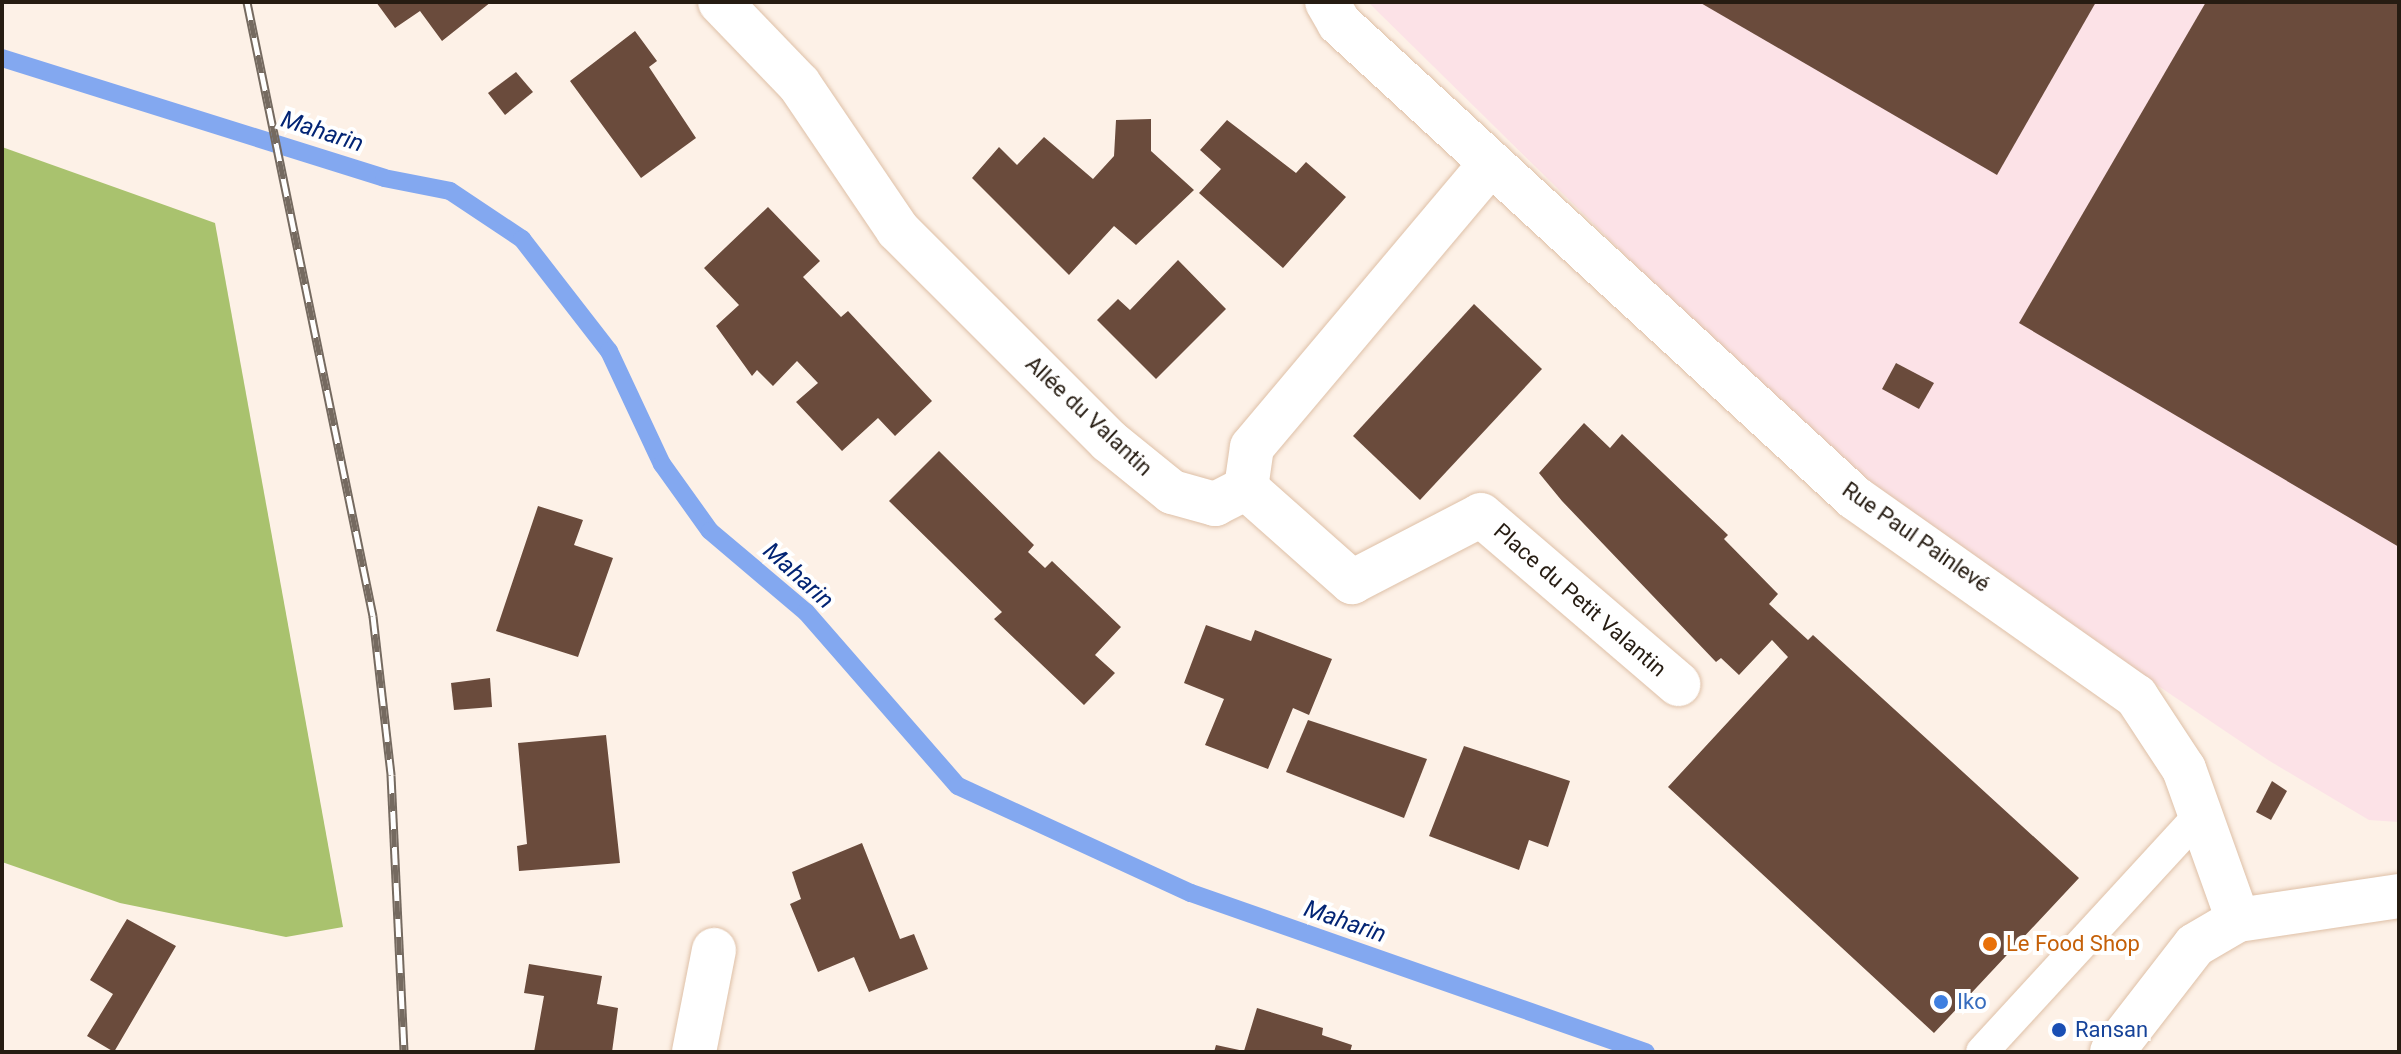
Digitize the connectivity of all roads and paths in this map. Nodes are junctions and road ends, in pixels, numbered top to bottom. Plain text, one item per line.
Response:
1 (720, 2) edge
2 (1327, 2) edge
3 (1491, 163) junction
4 (1246, 488) junction
5 (1678, 684) dead end
6 (2200, 815) junction
7 (2399, 896) edge
8 (2238, 920) junction
9 (714, 950) dead end
10 (694, 1052) edge
11 (1982, 1052) edge
12 (2112, 1052) edge

1 - 4 street, Allée du Valantin
2 - 3 street, Rue Paul Painlevé
3 - 4 street
3 - 6 street, Rue Paul Painlevé
4 - 5 street, Place du Petit Valantin
6 - 8 street, Rue Paul Painlevé
6 - 11 lane
7 - 8 street
8 - 12 street
9 - 10 street

